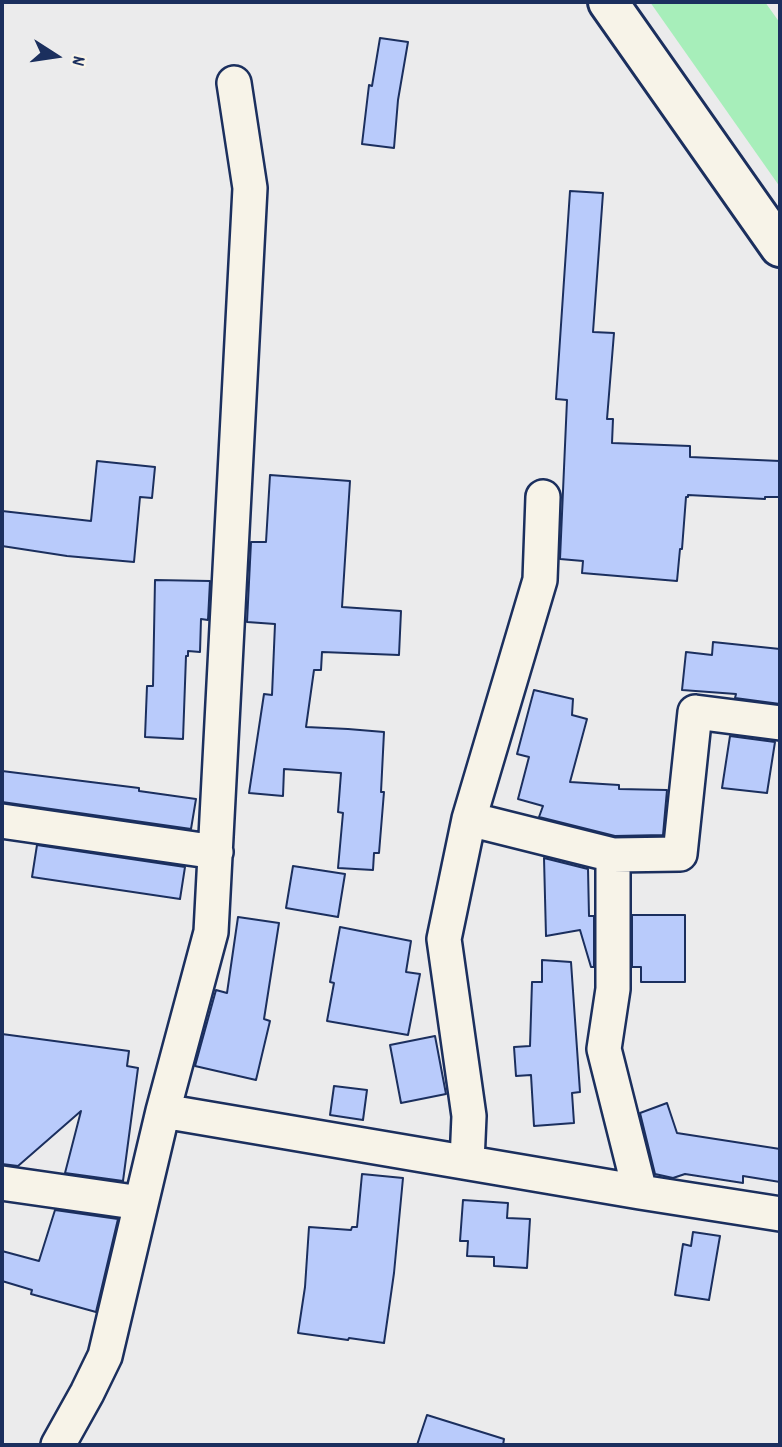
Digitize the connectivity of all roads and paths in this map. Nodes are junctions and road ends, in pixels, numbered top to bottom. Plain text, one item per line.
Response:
1 (608, 2) edge
2 (234, 83) dead end
3 (780, 247) edge
4 (543, 496) dead end
5 (780, 723) edge
6 (469, 819) junction
7 (2, 821) edge
8 (216, 852) junction
9 (613, 855) junction
10 (163, 1111) junction
11 (467, 1163) junction
12 (2, 1183) edge
13 (640, 1192) junction
14 (141, 1203) junction
15 (780, 1214) edge
16 (58, 1445) edge

1 - 3 street
2 - 8 street
4 - 6 street
5 - 9 street
6 - 9 street
6 - 11 street
7 - 8 street
8 - 10 street
9 - 13 street
10 - 11 street
10 - 14 street
11 - 13 street
12 - 14 street
13 - 15 street
14 - 16 street

